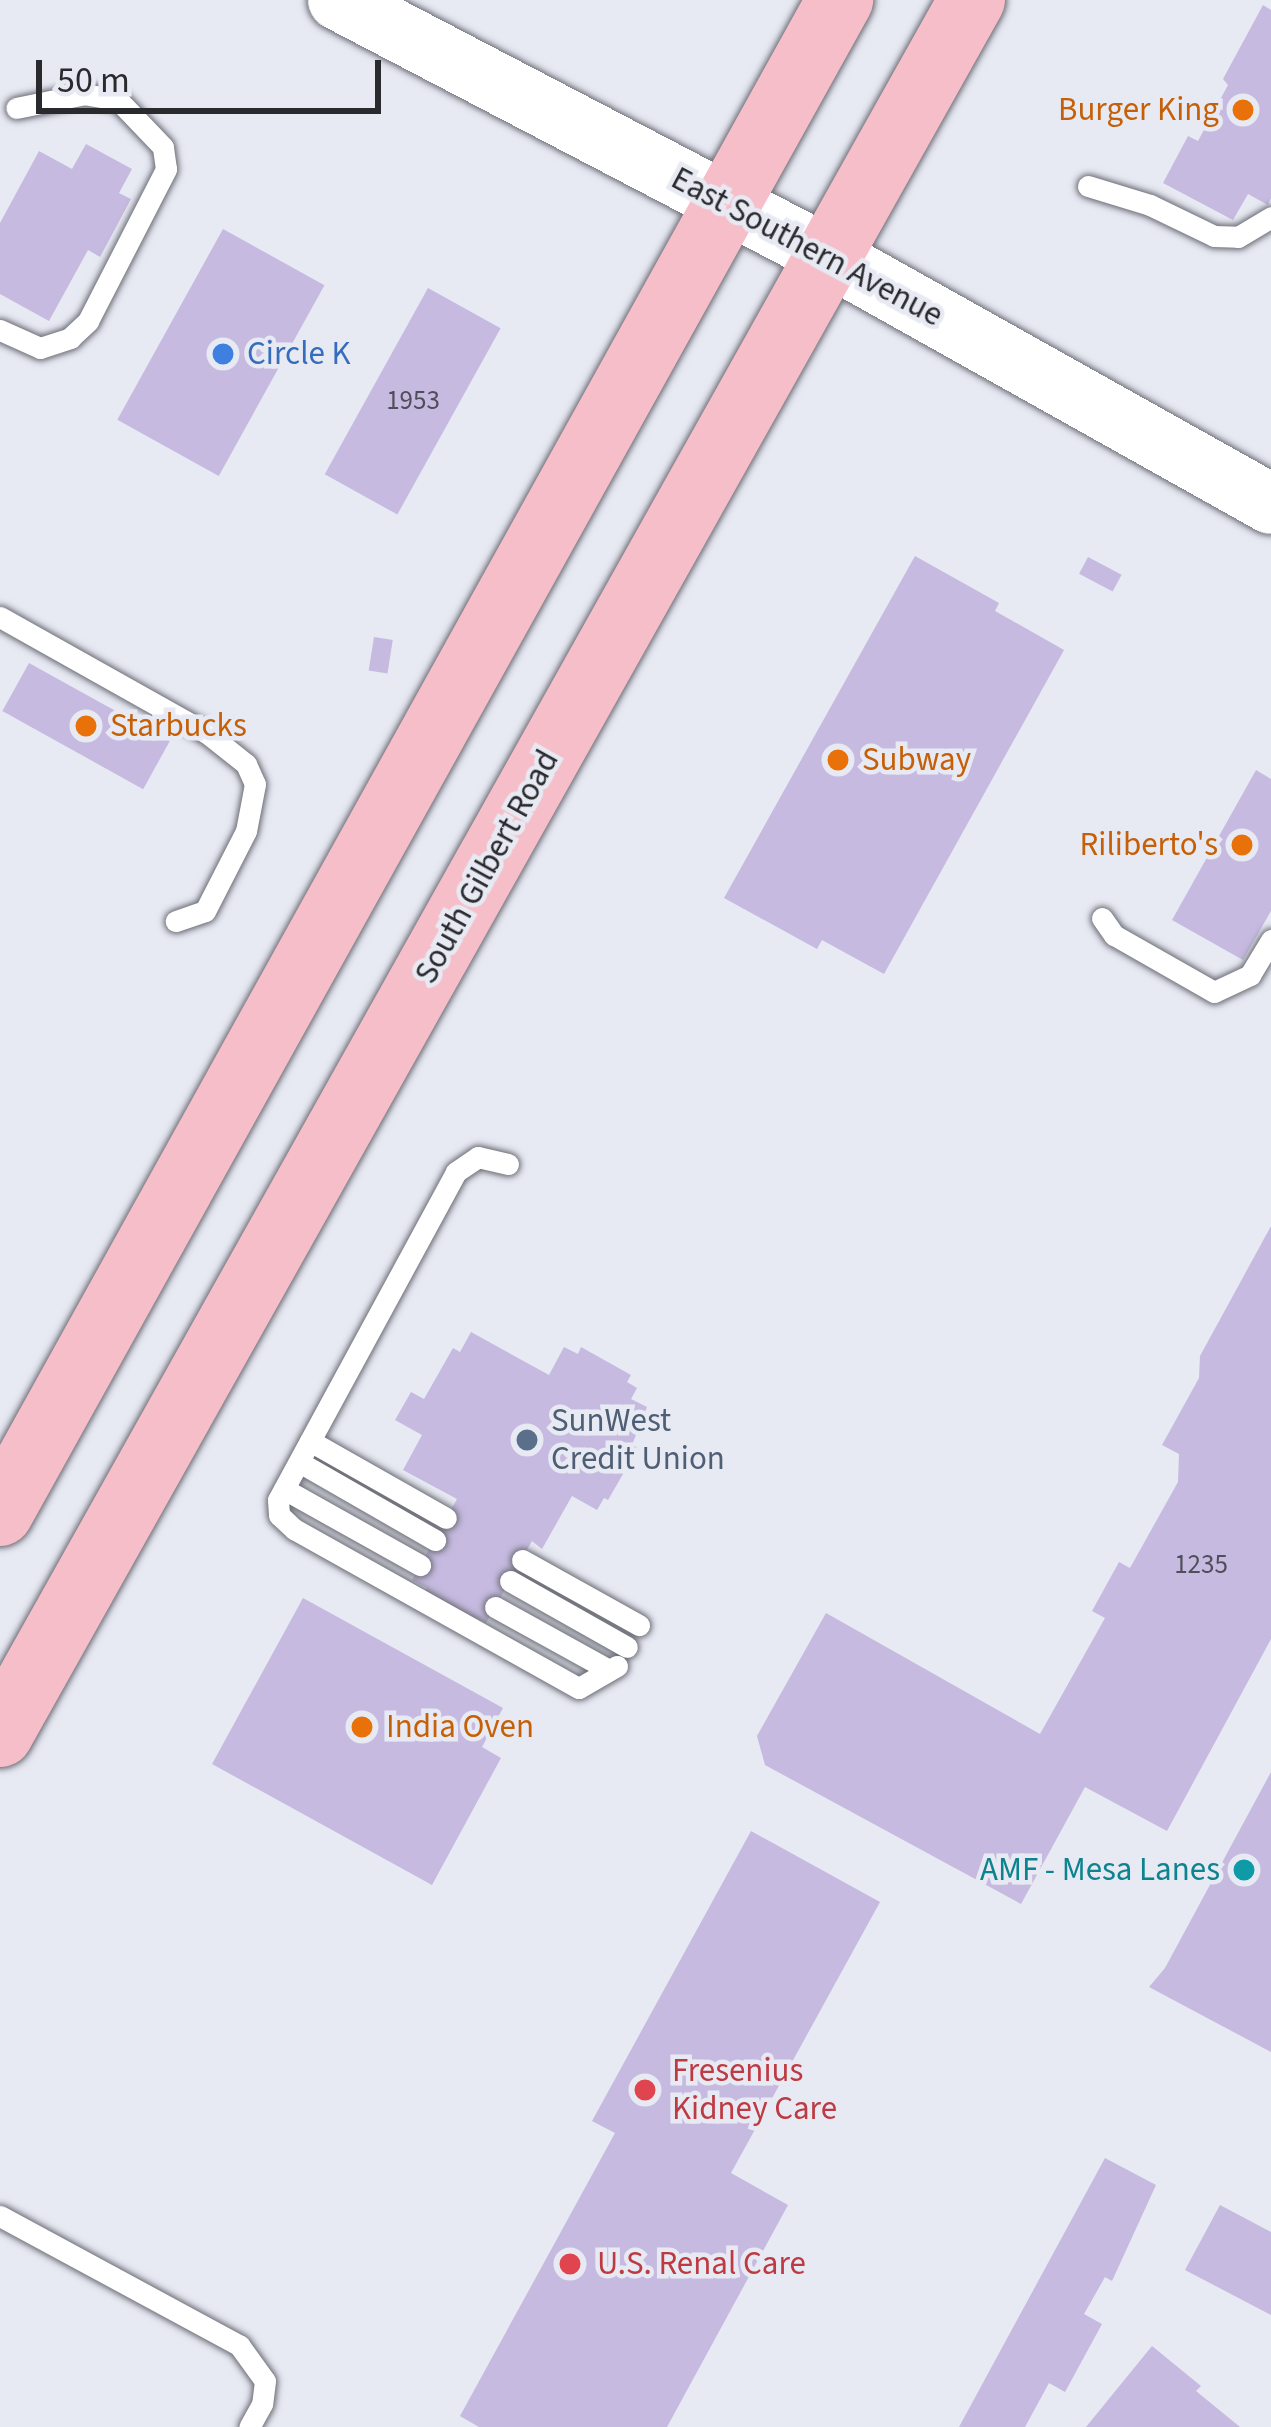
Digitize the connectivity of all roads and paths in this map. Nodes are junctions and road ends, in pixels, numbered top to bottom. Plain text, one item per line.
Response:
1 (338, 0) edge
2 (840, 0) edge
3 (972, 0) edge
4 (16, 107) dead end
5 (1088, 186) dead end
6 (726, 203) junction
7 (1271, 217) edge
8 (830, 257) junction
9 (0, 330) edge
10 (1271, 504) edge
11 (0, 617) edge
12 (1102, 918) dead end
13 (176, 921) dead end
14 (1271, 940) edge
15 (508, 1164) dead end
16 (310, 1441) junction
17 (299, 1462) junction
18 (284, 1490) junction
19 (0, 1513) edge
20 (446, 1518) dead end
21 (434, 1540) dead end
22 (522, 1560) dead end
23 (421, 1565) dead end
24 (510, 1581) dead end
25 (495, 1607) dead end
26 (639, 1625) dead end
27 (617, 1661) junction
28 (0, 1734) edge
29 (0, 2216) edge
30 (250, 2427) edge

1 - 6 main road, East Southern Avenue
2 - 6 main road
3 - 8 main road, South Gilbert Road
4 - 9 lane
5 - 7 lane
6 - 8 main road, East Southern Avenue
6 - 19 main road
8 - 10 main road, East Southern Avenue
8 - 28 main road, South Gilbert Road
11 - 13 lane
12 - 14 lane
15 - 16 lane
16 - 17 lane
16 - 20 lane
17 - 18 lane
17 - 21 lane
18 - 23 lane
18 - 27 lane
22 - 26 lane
24 - 27 lane
25 - 27 lane
29 - 30 lane

